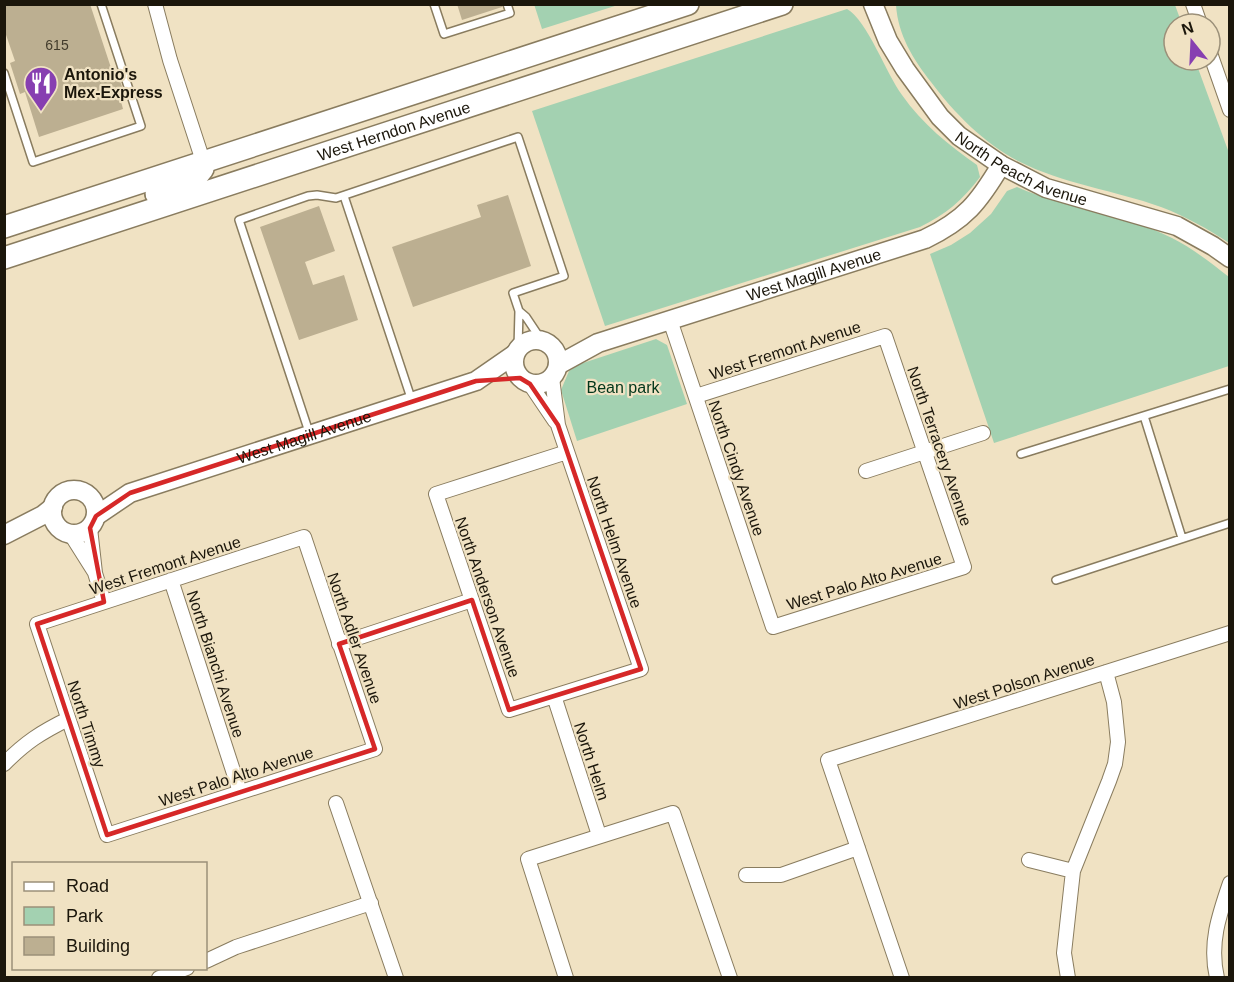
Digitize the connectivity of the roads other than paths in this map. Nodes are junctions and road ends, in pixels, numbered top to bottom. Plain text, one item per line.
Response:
1 (101, 4) edge
2 (155, 4) edge
3 (434, 4) edge
4 (507, 4) edge
5 (688, 4) edge
6 (782, 4) edge
7 (873, 4) edge
8 (1217, 72) edge
9 (4, 73) edge
10 (1230, 110) edge
11 (203, 162) junction
12 (1001, 165) junction
13 (344, 196) junction
14 (4, 226) edge
15 (4, 250) edge
16 (4, 258) edge
17 (1230, 258) edge
18 (519, 311) junction
19 (670, 320) junction
20 (885, 336) joint
21 (547, 343) junction
22 (598, 343) junction
23 (517, 351) junction
24 (555, 371) junction
25 (476, 381) junction
26 (525, 381) junction
27 (1230, 389) edge
28 (696, 396) junction
29 (412, 401) junction
30 (1144, 416) junction
31 (558, 425) junction
32 (983, 433) dead end
33 (310, 435) junction
34 (567, 452) junction
35 (925, 452) junction
36 (1021, 454) dead end
37 (866, 471) dead end
38 (88, 494) junction
39 (130, 494) junction
40 (53, 507) junction
41 (93, 522) junction
42 (1230, 523) edge
43 (65, 531) junction
44 (7, 534) edge
45 (304, 537) joint
46 (1182, 538) junction
47 (964, 567) joint
48 (95, 573) junction
49 (171, 580) junction
50 (1056, 580) dead end
51 (472, 600) junction
52 (104, 602) junction
53 (37, 624) joint
54 (773, 627) joint
55 (1230, 633) edge
56 (339, 644) junction
57 (1106, 672) junction
58 (554, 696) junction
59 (68, 719) junction
60 (375, 748) joint
61 (4, 764) edge
62 (240, 792) junction
63 (336, 803) dead end
64 (107, 835) joint
65 (599, 836) junction
66 (858, 848) junction
67 (1029, 860) dead end
68 (1073, 871) junction
69 (746, 875) dead end
70 (1230, 883) edge
71 (371, 903) junction
72 (1224, 914) edge
73 (207, 961) edge
74 (184, 970) edge
75 (159, 978) edge
76 (396, 978) edge
77 (566, 978) edge
78 (730, 978) edge
79 (902, 978) edge
80 (1068, 978) edge
81 (1217, 978) edge

1 - 9 lane
2 - 11 street
3 - 4 lane
5 - 11 main road, West Herndon Avenue
6 - 16 main road, West Herndon Avenue
7 - 12 street, North Peach Avenue
8 - 10 street
11 - 14 main road, West Herndon Avenue
11 - 15 main road
12 - 17 street, North Peach Avenue
12 - 19 street, West Magill Avenue
13 - 18 lane
13 - 29 lane
13 - 33 lane
18 - 21 lane
18 - 23 lane
19 - 22 street, West Magill Avenue
19 - 28 street, North Cindy Avenue
20 - 28 street, West Fremont Avenue
20 - 35 street, North Terracery Avenue
21 - 22 street, West Magill Avenue
21 - 23 street
21 - 24 street
22 - 24 street, West Magill Avenue
23 - 25 street, West Magill Avenue
23 - 26 street
24 - 26 street
24 - 31 street, North Helm Avenue
25 - 26 street, West Magill Avenue
25 - 29 street, West Magill Avenue
26 - 31 street, North Helm Avenue
27 - 30 lane
28 - 54 street, North Cindy Avenue
29 - 33 street, West Magill Avenue
30 - 36 lane
30 - 46 lane
31 - 34 street, North Helm Avenue
32 - 35 street
33 - 39 street, West Magill Avenue
34 - 51 street, North Anderson Avenue
34 - 58 street, North Helm Avenue
35 - 37 street
35 - 47 street, North Terracery Avenue
38 - 39 street, West Magill Avenue
38 - 40 street
38 - 41 street
39 - 41 street, West Magill Avenue
40 - 43 street
40 - 44 street
41 - 43 street
41 - 48 street
42 - 46 lane
43 - 44 street
43 - 48 street
45 - 49 street, West Fremont Avenue
45 - 56 street, North Adler Avenue
46 - 50 lane
47 - 54 street, West Palo Alto Avenue
48 - 52 street
49 - 52 street, West Fremont Avenue
49 - 62 street, North Bianchi Avenue
51 - 56 street
51 - 58 street, North Anderson Avenue
52 - 53 street, West Fremont Avenue
53 - 59 street, North Timmy
55 - 57 street, West Polson Avenue
56 - 60 street, North Adler Avenue
57 - 66 street, West Polson Avenue
57 - 68 street
58 - 65 street, North Helm
59 - 61 street
59 - 64 street, North Timmy
60 - 62 street, West Palo Alto Avenue
62 - 64 street, West Palo Alto Avenue
63 - 71 street
65 - 77 street
65 - 78 street
66 - 69 street
66 - 79 street
67 - 68 street
68 - 80 street
70 - 72 street
71 - 73 street
71 - 76 street
72 - 81 street
74 - 75 street

